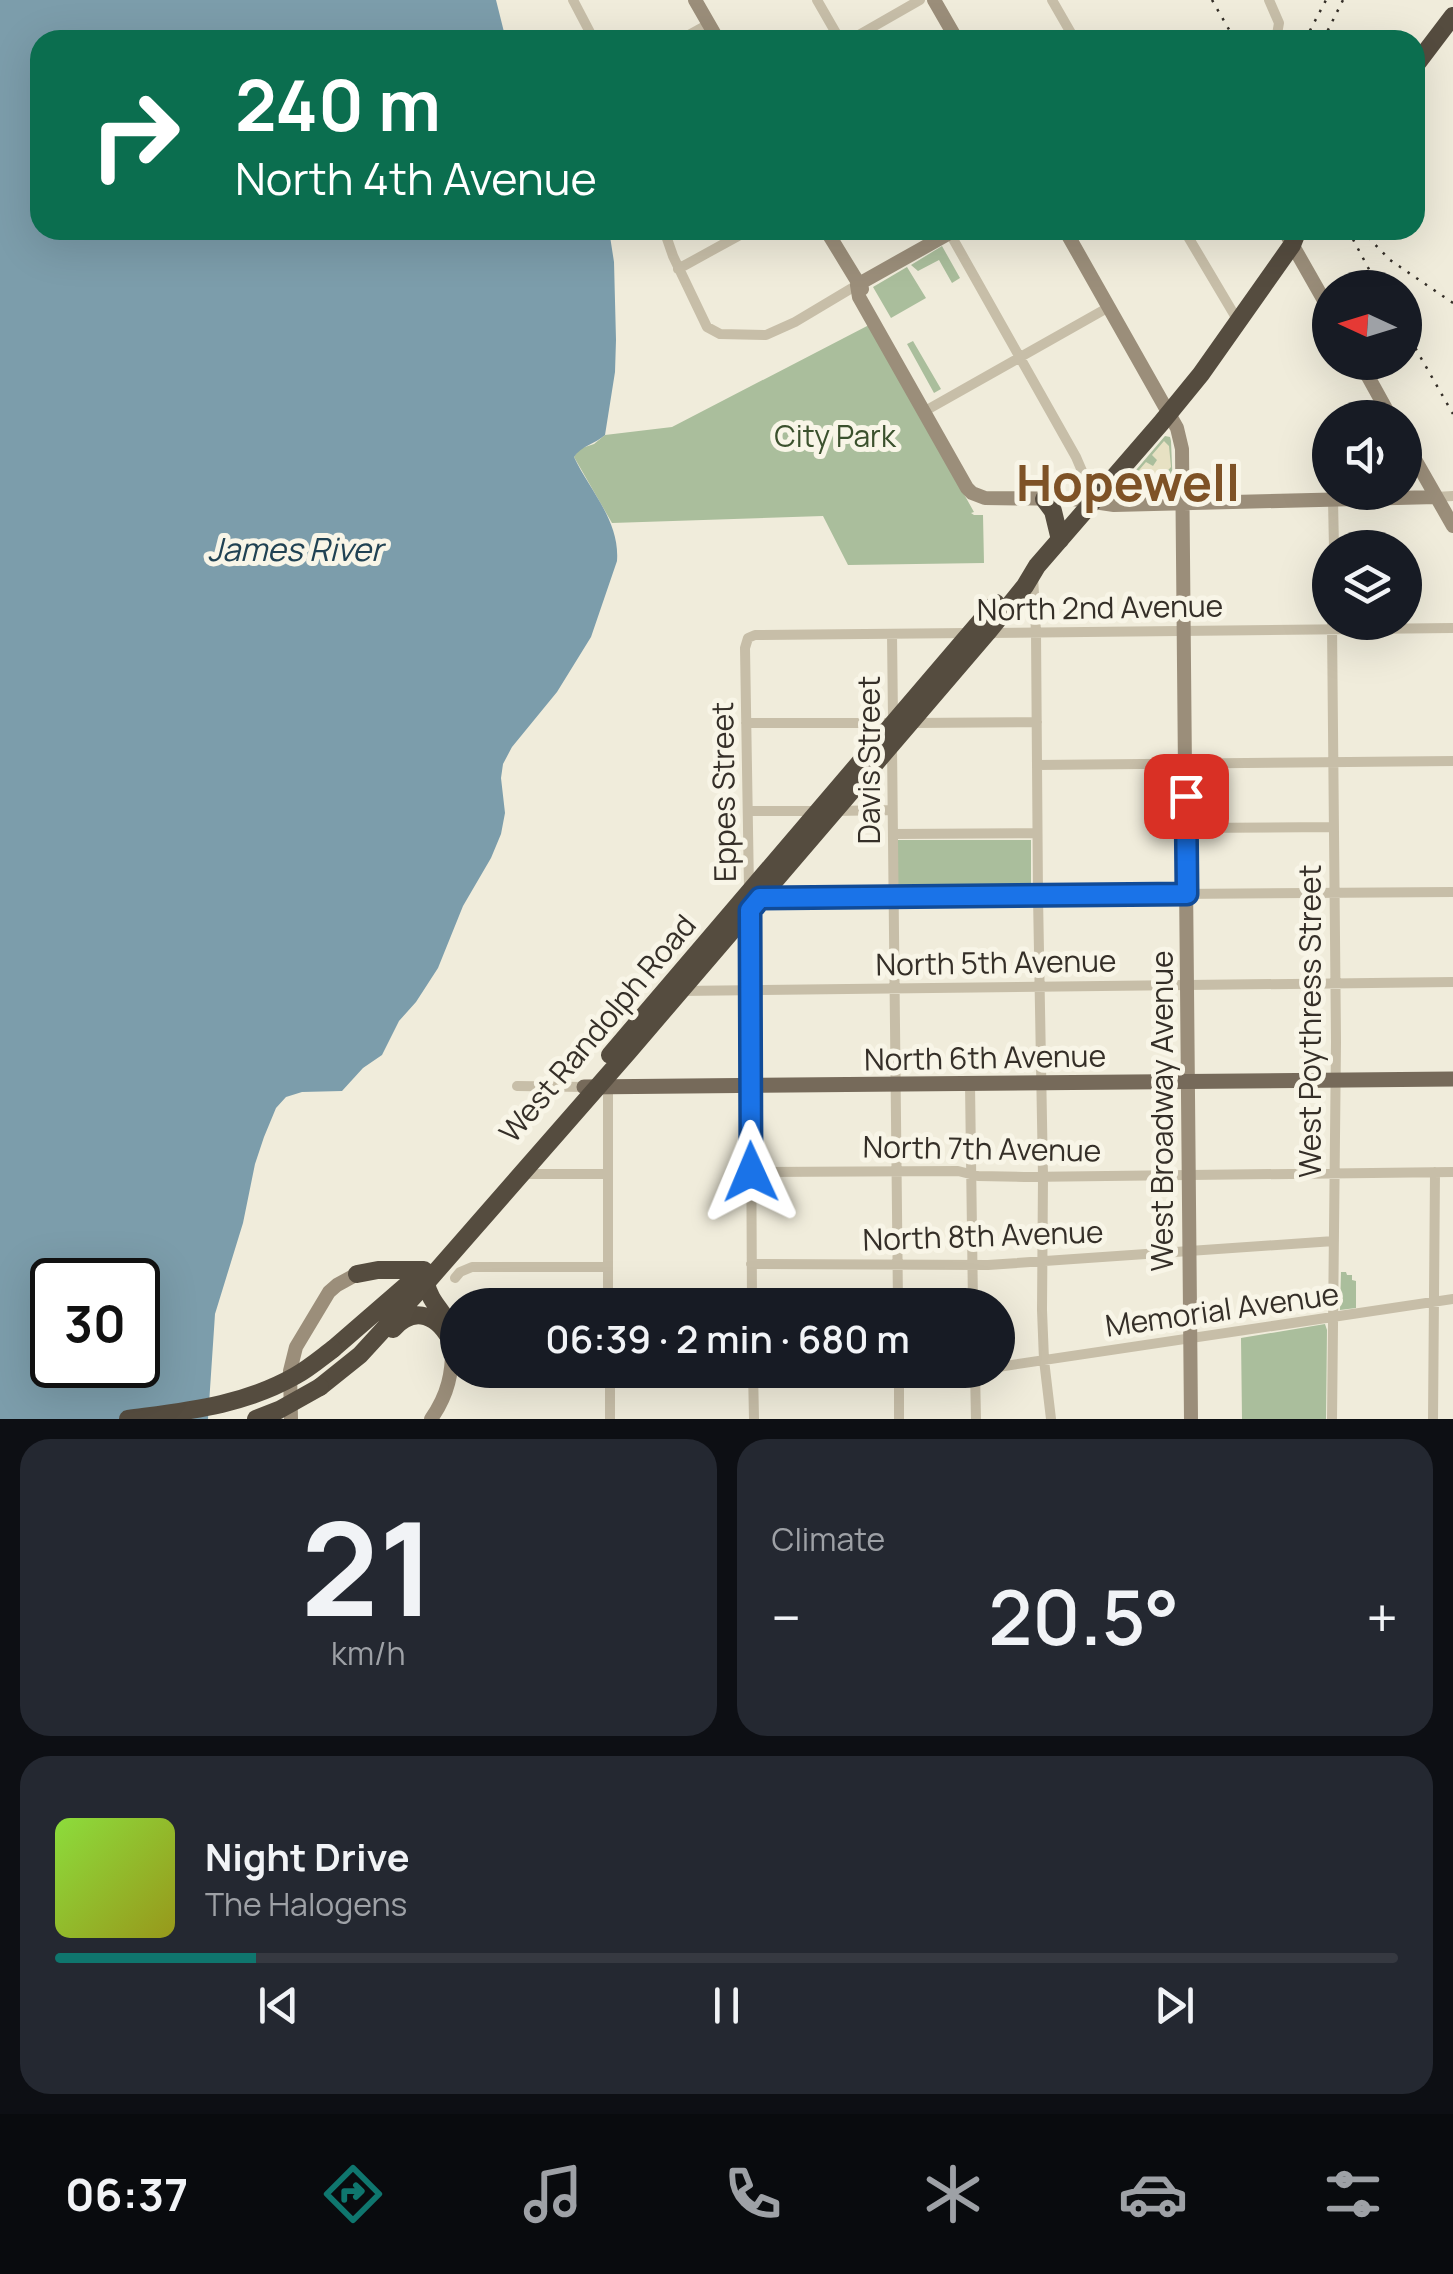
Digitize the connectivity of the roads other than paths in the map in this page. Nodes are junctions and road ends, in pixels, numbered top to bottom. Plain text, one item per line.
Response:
1 (573, 0) edge
2 (695, 0) edge
3 (818, 0) edge
4 (920, 0) edge
5 (934, 0) edge
6 (1052, 0) edge
7 (1269, 0) edge
8 (1453, 16) edge
9 (708, 24) junction
10 (589, 30) edge
11 (698, 30) edge
12 (712, 30) edge
13 (834, 30) edge
14 (868, 30) edge
15 (951, 30) edge
16 (1070, 30) edge
17 (1278, 30) edge
18 (1425, 53) edge
19 (668, 240) edge
20 (730, 240) edge
21 (832, 240) edge
22 (935, 240) edge
23 (956, 240) edge
24 (1071, 240) edge
25 (1190, 240) edge
26 (1288, 240) edge
27 (1294, 240) edge
28 (678, 269) junction
29 (1312, 276) edge
30 (857, 285) junction
31 (1109, 307) junction
32 (1238, 322) junction
33 (1020, 356) junction
34 (927, 410) junction
35 (1169, 413) junction
36 (1422, 472) edge
37 (1436, 496) junction
38 (1453, 496) edge
39 (1422, 497) edge
40 (1044, 499) junction
41 (1095, 500) junction
42 (1312, 500) edge
43 (1182, 502) junction
44 (1453, 526) edge
45 (1060, 540) junction
46 (1033, 571) junction
47 (1312, 626) edge
48 (1422, 627) edge
49 (1453, 628) edge
50 (1185, 630) junction
51 (1036, 632) junction
52 (979, 633) junction
53 (892, 634) junction
54 (748, 638) joint
55 (1332, 640) edge
56 (1037, 722) junction
57 (901, 723) junction
58 (746, 724) junction
59 (892, 743) junction
60 (1453, 761) edge
61 (1333, 762) junction
62 (1186, 763) junction
63 (1037, 765) junction
64 (892, 810) junction
65 (748, 811) junction
66 (826, 811) junction
67 (1334, 827) junction
68 (1187, 828) junction
69 (1038, 833) junction
70 (892, 834) junction
71 (1453, 892) edge
72 (1334, 893) junction
73 (1187, 894) junction
74 (1038, 896) junction
75 (893, 897) junction
76 (753, 900) junction
77 (1453, 982) edge
78 (1336, 984) junction
79 (1040, 986) junction
80 (1188, 986) junction
81 (893, 988) junction
82 (751, 990) junction
83 (681, 991) junction
84 (659, 995) junction
85 (1453, 1079) edge
86 (1336, 1080) junction
87 (1188, 1082) junction
88 (970, 1084) junction
89 (1041, 1084) junction
90 (895, 1085) junction
91 (517, 1086) dead end
92 (751, 1086) junction
93 (596, 1087) junction
94 (895, 1171) junction
95 (751, 1172) junction
96 (1435, 1172) junction
97 (1453, 1172) edge
98 (1336, 1173) junction
99 (520, 1174) junction
100 (608, 1174) junction
101 (972, 1174) junction
102 (1189, 1174) junction
103 (1043, 1176) junction
104 (1334, 1241) junction
105 (1189, 1252) junction
106 (1043, 1262) junction
107 (752, 1264) junction
108 (897, 1264) junction
109 (974, 1264) junction
110 (607, 1267) junction
111 (357, 1274) junction
112 (425, 1277) junction
113 (455, 1278) dead end
114 (608, 1288) edge
115 (752, 1288) edge
116 (898, 1288) edge
117 (974, 1288) edge
118 (1453, 1299) edge
119 (1434, 1302) junction
120 (380, 1309) junction
121 (440, 1313) edge
122 (1333, 1318) junction
123 (440, 1324) edge
124 (1190, 1339) junction
125 (1044, 1360) junction
126 (1015, 1365) edge
127 (347, 1367) junction
128 (447, 1388) edge
129 (610, 1388) edge
130 (753, 1388) edge
131 (899, 1388) edge
132 (977, 1388) edge
133 (128, 1419) edge
134 (256, 1419) edge
135 (290, 1419) edge
136 (430, 1419) edge
137 (610, 1419) edge
138 (754, 1419) edge
139 (898, 1419) edge
140 (976, 1419) edge
141 (1051, 1419) edge
142 (1192, 1419) edge
143 (1332, 1419) edge
144 (1433, 1419) edge

1 - 10 street
2 - 9 street
3 - 13 street
4 - 14 street
5 - 15 street
6 - 16 street
7 - 17 street
8 - 18 highway
9 - 11 street
9 - 12 street
19 - 28 street
20 - 28 street
21 - 30 street
22 - 30 street
23 - 33 street
24 - 31 street, West Broadway Avenue
25 - 32 street
26 - 32 highway, West Randolph Road
27 - 29 street
28 - 30 street
30 - 34 street
31 - 33 street
31 - 35 street, West Broadway Avenue
32 - 35 highway, West Randolph Road
33 - 34 street
33 - 41 street
34 - 40 street
35 - 41 highway, West Randolph Road
35 - 43 street, West Broadway Avenue
36 - 37 street
37 - 38 street
37 - 39 street
37 - 44 street
40 - 41 street
40 - 45 highway
41 - 43 street
41 - 45 highway, West Randolph Road
42 - 43 street
43 - 50 street, West Broadway Avenue
45 - 46 highway, West Randolph Road
46 - 51 street
46 - 52 highway, West Randolph Road
47 - 50 street, North 2nd Avenue
48 - 49 street, North 2nd Avenue
50 - 51 street, North 2nd Avenue
50 - 62 street, West Broadway Avenue
51 - 52 street, North 2nd Avenue
51 - 56 street
52 - 53 street, North 2nd Avenue
52 - 57 highway, West Randolph Road
53 - 54 street, North 2nd Avenue
53 - 57 street, Davis Street
54 - 58 street, Eppes Street
55 - 61 street, West Poythress Street
56 - 57 street
56 - 63 street
57 - 58 street
57 - 59 highway, West Randolph Road
57 - 66 highway, West Randolph Road
58 - 65 street, Eppes Street
59 - 64 street, Davis Street
59 - 66 highway, West Randolph Road
60 - 61 street
61 - 62 street
61 - 67 street, West Poythress Street
62 - 63 street
62 - 68 street, West Broadway Avenue
63 - 69 street
64 - 66 street
64 - 70 street, Davis Street
65 - 66 street
65 - 76 street, Eppes Street
66 - 76 highway, West Randolph Road
67 - 68 street
67 - 72 street, West Poythress Street
68 - 73 street, West Broadway Avenue
69 - 70 street
69 - 74 street
70 - 75 street, Davis Street
71 - 72 street
72 - 73 street
72 - 78 street, West Poythress Street
73 - 74 street
73 - 80 street, West Broadway Avenue
74 - 75 street
74 - 79 street
75 - 76 street
75 - 81 street, Davis Street
76 - 82 street, Eppes Street
76 - 83 highway, West Randolph Road
76 - 84 highway, West Randolph Road
77 - 78 street, North 5th Avenue
78 - 80 street, North 5th Avenue
78 - 86 street, West Poythress Street
79 - 80 street, North 5th Avenue
79 - 81 street, North 5th Avenue
79 - 89 street
80 - 87 street, West Broadway Avenue
81 - 82 street, North 5th Avenue
81 - 90 street, Davis Street
82 - 83 street, North 5th Avenue
82 - 92 street, Eppes Street
83 - 84 street, North 5th Avenue
83 - 93 highway, West Randolph Road
84 - 93 highway, West Randolph Road
85 - 86 main road, North 6th Avenue
86 - 87 main road, North 6th Avenue
86 - 98 street, West Poythress Street
87 - 89 main road, North 6th Avenue
87 - 102 street, West Broadway Avenue
88 - 89 main road, North 6th Avenue
88 - 90 main road, North 6th Avenue
88 - 101 street
89 - 103 street
90 - 92 main road, North 6th Avenue
90 - 94 street, Davis Street
91 - 93 street, North 6th Avenue
92 - 93 main road, North 6th Avenue
92 - 95 street, Eppes Street
93 - 99 highway, West Randolph Road
93 - 100 street
93 - 112 highway, West Randolph Road
94 - 95 street, North 7th Avenue
94 - 101 street, North 7th Avenue
94 - 108 street, Davis Street
95 - 107 street, Eppes Street
96 - 97 street, North 7th Avenue
96 - 98 street, North 7th Avenue
96 - 119 street
98 - 102 street, North 7th Avenue
98 - 104 street, West Poythress Street
99 - 100 street
99 - 112 highway, West Randolph Road
100 - 110 street
101 - 103 street, North 7th Avenue
101 - 109 street
102 - 103 street, North 7th Avenue
102 - 105 street, West Broadway Avenue
103 - 106 street
104 - 105 street, North 8th Avenue
104 - 122 street, West Poythress Street
105 - 106 street, North 8th Avenue
105 - 124 street, West Broadway Avenue
106 - 109 street, North 8th Avenue
106 - 125 street
107 - 108 street, North 8th Avenue
107 - 115 street, Eppes Street
108 - 109 street, North 8th Avenue
108 - 116 street, Davis Street
109 - 117 street
110 - 113 street
110 - 114 street
111 - 112 highway
111 - 120 highway
111 - 135 street
112 - 120 highway, West Randolph Road
112 - 121 highway
112 - 127 highway, West Randolph Road
118 - 119 street, Memorial Avenue
119 - 122 street, Memorial Avenue
119 - 144 street
120 - 133 highway, West Randolph Road, bridge
122 - 124 street, Memorial Avenue
122 - 143 street, West Poythress Street
123 - 127 highway
124 - 125 street, Memorial Avenue
124 - 142 street, West Broadway Avenue
125 - 126 street, Memorial Avenue
125 - 141 street
127 - 134 highway, West Randolph Road, bridge
128 - 136 street
129 - 137 street
130 - 138 street
131 - 139 street
132 - 140 street

